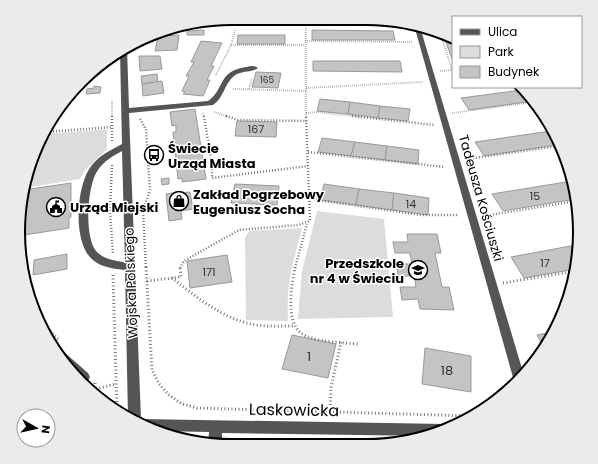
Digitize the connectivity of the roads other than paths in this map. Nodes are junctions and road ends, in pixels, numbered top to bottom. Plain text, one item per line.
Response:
1 (419, 32) edge
2 (123, 56) edge
3 (254, 68) dead end
4 (125, 111) junction
5 (126, 145) junction
6 (130, 267) junction
7 (517, 373) edge
8 (136, 416) edge
9 (158, 425) edge
10 (216, 426) junction
11 (427, 430) edge
12 (215, 439) edge

1 - 7 street, Tadeusza Kościuszki
2 - 4 street, Wojska Polskiego
3 - 4 street
4 - 5 street, Wojska Polskiego
5 - 6 street, Wojska Polskiego
5 - 6 street
6 - 8 street, Wojska Polskiego
9 - 10 street, Laskowicka
10 - 11 street, Laskowicka
10 - 12 street

